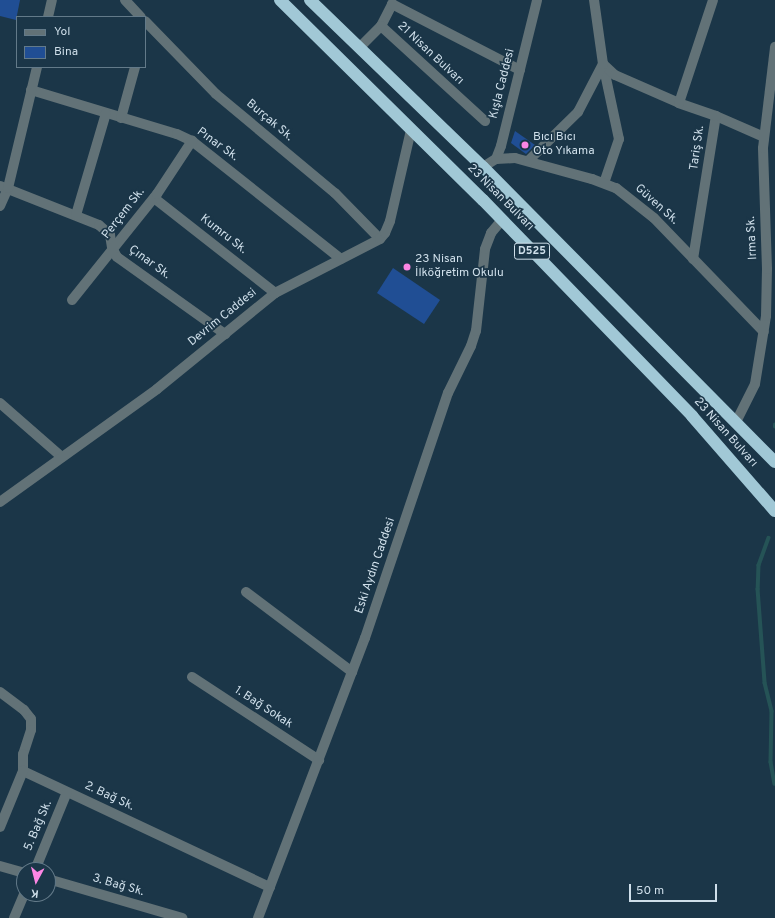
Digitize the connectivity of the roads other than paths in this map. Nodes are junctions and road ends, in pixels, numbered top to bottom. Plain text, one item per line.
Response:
1 (52, 0) edge
2 (125, 0) edge
3 (280, 0) edge
4 (310, 0) edge
5 (537, 0) edge
6 (594, 0) edge
7 (713, 0) edge
8 (48, 16) edge
9 (139, 16) edge
10 (146, 24) edge
11 (381, 26) junction
12 (775, 47) edge
13 (359, 48) junction
14 (603, 64) junction
15 (37, 68) edge
16 (135, 68) edge
17 (520, 70) junction
18 (31, 90) junction
19 (679, 102) junction
20 (106, 113) junction
21 (716, 116) junction
22 (121, 118) junction
23 (485, 121) dead end
24 (411, 130) junction
25 (764, 137) junction
26 (192, 141) junction
27 (496, 159) junction
28 (528, 161) junction
29 (483, 167) junction
30 (604, 183) junction
31 (4, 187) edge
32 (154, 198) junction
33 (0, 206) edge
34 (76, 215) junction
35 (502, 220) junction
36 (380, 239) junction
37 (112, 250) junction
38 (341, 259) junction
39 (693, 259) junction
40 (275, 293) junction
41 (72, 300) dead end
42 (764, 332) junction
43 (224, 334) junction
44 (0, 403) edge
45 (736, 422) junction
46 (62, 457) junction
47 (775, 462) edge
48 (0, 502) edge
49 (775, 512) edge
50 (246, 592) dead end
51 (352, 672) junction
52 (192, 677) dead end
53 (0, 692) edge
54 (319, 760) junction
55 (23, 771) junction
56 (67, 792) junction
57 (0, 827) edge
58 (38, 862) edge
59 (0, 866) edge
60 (16, 870) edge
61 (56, 882) edge
62 (270, 887) junction
63 (21, 902) edge
64 (14, 918) edge
65 (182, 918) edge
66 (258, 918) edge

1 - 8 street
2 - 9 street, Burçak Sk.
3 - 24 highway, 23 Nisan Bulvarı / D525
4 - 13 highway, 23 Nisan Bulvarı / D525
5 - 17 street, Kışla Caddesi
6 - 14 street
7 - 19 street
10 - 36 street, Burçak Sk.
11 - 13 street, 21 Nisan Bulvarı
11 - 17 street
11 - 23 street, 21 Nisan Bulvarı
12 - 25 street, Irma Sk.
13 - 29 highway, 23 Nisan Bulvarı / D525
14 - 19 street, Tariş Sk.
14 - 28 street
14 - 30 street
15 - 18 street
16 - 22 street
17 - 27 street, Kışla Caddesi
18 - 20 street, Pınar Sk.
18 - 31 street
19 - 21 street, Tariş Sk.
20 - 22 street, Pınar Sk.
20 - 34 street
21 - 25 street
21 - 39 street, Tariş Sk.
22 - 26 street, Pınar Sk.
24 - 35 highway, 23 Nisan Bulvarı / D525
24 - 36 street
25 - 42 street, Irma Sk.
26 - 32 street, Perçem Sk.
26 - 38 street, Pınar Sk.
27 - 28 street, Güven Sk.
27 - 29 street
28 - 30 street, Güven Sk.
29 - 45 highway, 23 Nisan Bulvarı / D525
30 - 39 street, Güven Sk.
31 - 33 street
31 - 34 street, Çınar Sk.
32 - 37 street, Perçem Sk.
32 - 40 street, Kumru Sk.
34 - 37 street, Çınar Sk.
35 - 49 highway, 23 Nisan Bulvarı / D525
35 - 51 street, Eski Aydın Caddesi
36 - 38 street, Devrim Caddesi
37 - 41 street, Perçem Sk.
37 - 43 street, Çınar Sk.
38 - 40 street, Devrim Caddesi
39 - 42 street, Güven Sk.
40 - 43 street, Devrim Caddesi
42 - 45 street, Irma Sk.
43 - 46 street, Devrim Caddesi
44 - 46 street
45 - 47 highway, D525
46 - 48 street, Devrim Caddesi
50 - 51 street
51 - 54 street, Eski Aydın Caddesi
52 - 54 street, 1. Bağ Sokak
53 - 55 street
54 - 62 street, Eski Aydın Caddesi
55 - 56 street, 2. Bağ Sk.
55 - 57 street
56 - 58 street, 5. Bağ Sk.
56 - 62 street, 2. Bağ Sk.
59 - 60 street
61 - 65 street, 3. Bağ Sk.
62 - 66 street, Eski Aydın Caddesi
63 - 64 street

